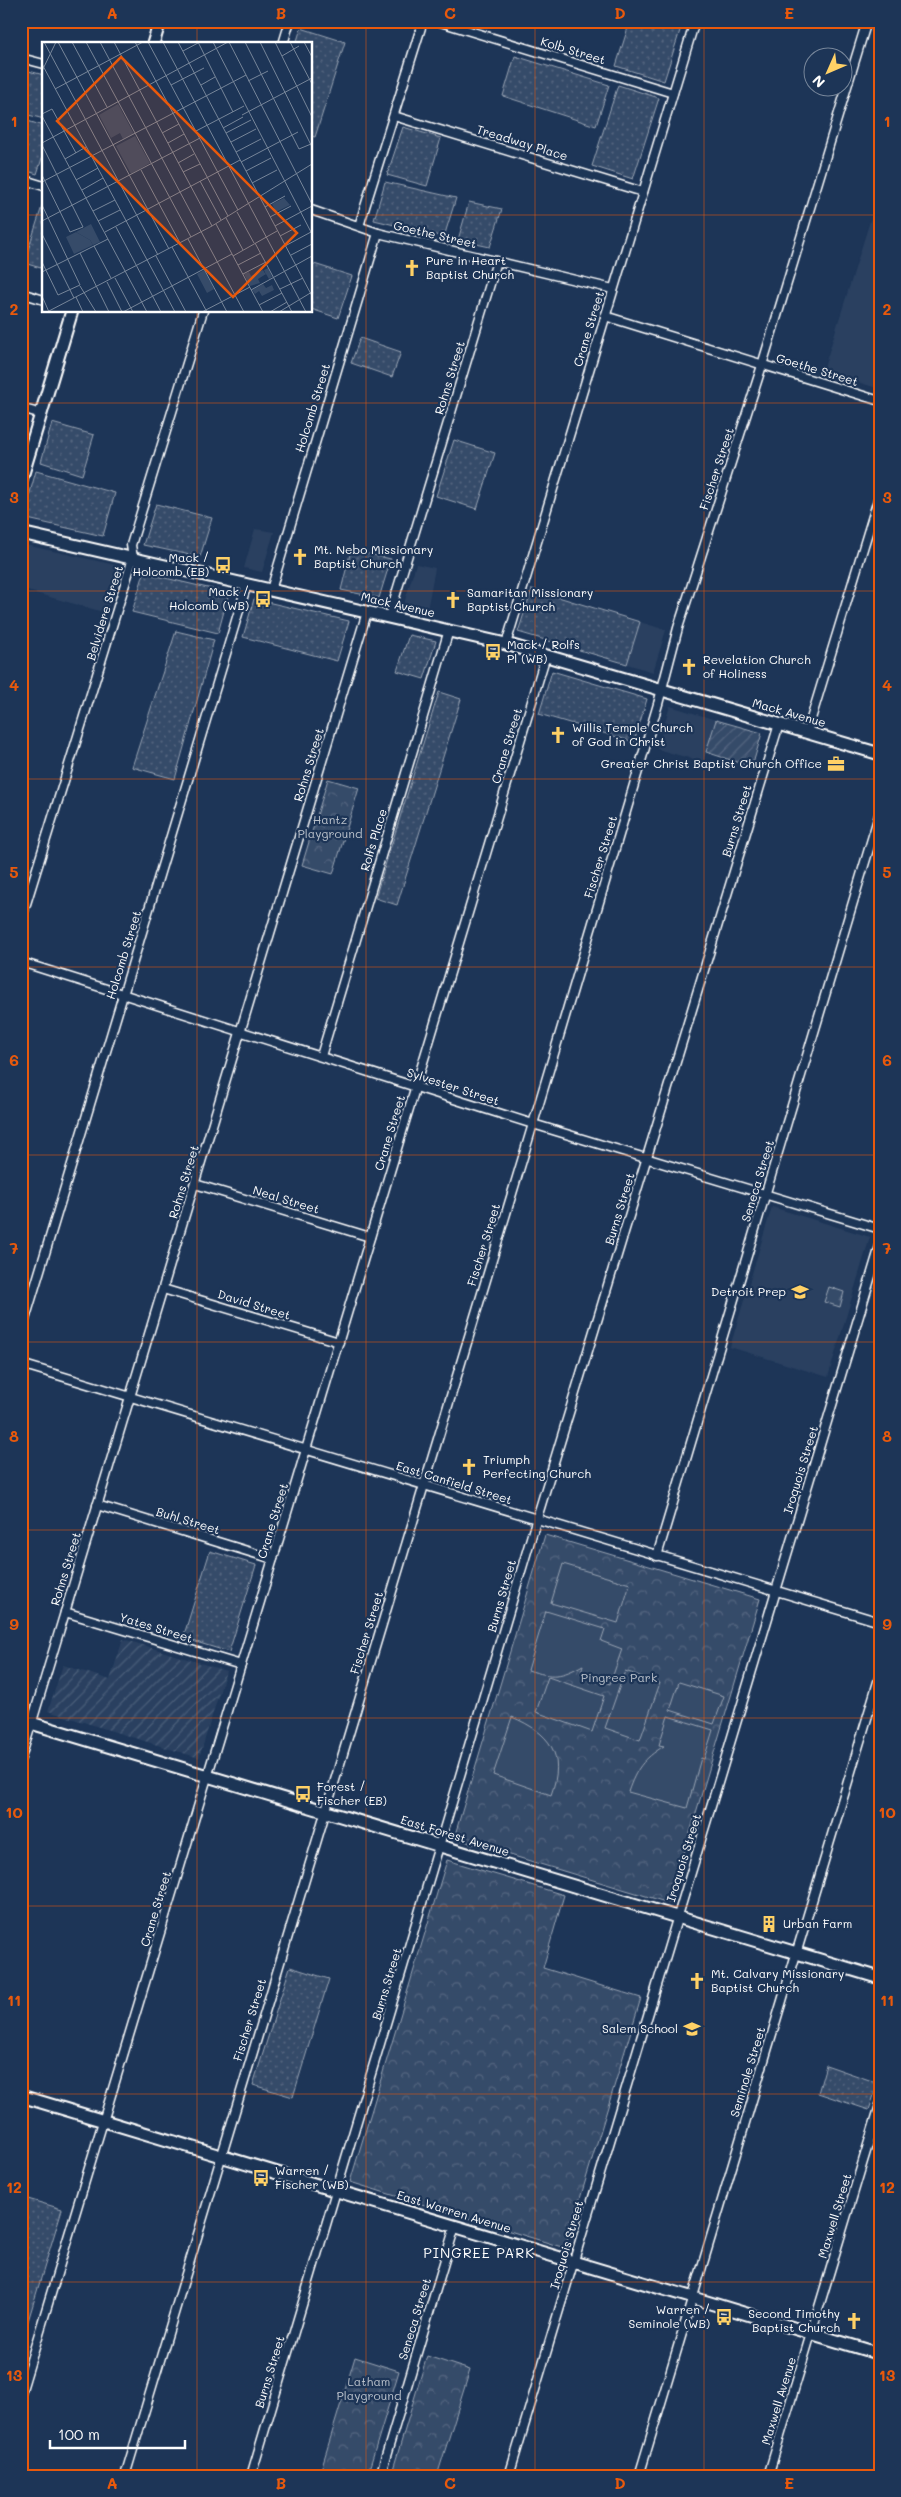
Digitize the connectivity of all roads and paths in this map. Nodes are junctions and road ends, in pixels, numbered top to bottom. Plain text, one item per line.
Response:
1 (160, 21) edge
2 (290, 21) edge
3 (423, 21) edge
4 (437, 21) edge
5 (695, 21) edge
6 (867, 21) edge
7 (154, 42) edge
8 (284, 42) edge
9 (21, 58) edge
10 (42, 63) edge
11 (673, 92) junction
12 (394, 116) junction
13 (21, 179) edge
14 (42, 185) edge
15 (643, 192) junction
16 (312, 210) edge
17 (359, 226) junction
18 (378, 233) junction
19 (497, 261) junction
20 (613, 289) junction
21 (21, 293) edge
22 (42, 299) edge
23 (72, 312) edge
24 (203, 312) edge
25 (605, 316) junction
26 (762, 365) junction
27 (880, 401) edge
28 (21, 408) edge
29 (42, 414) junction
30 (21, 480) edge
31 (880, 493) edge
32 (21, 533) edge
33 (133, 558) junction
34 (247, 584) junction
35 (271, 590) junction
36 (367, 612) junction
37 (389, 617) junction
38 (449, 630) junction
39 (506, 644) junction
40 (546, 655) junction
41 (661, 689) junction
42 (778, 724) junction
43 (807, 732) junction
44 (880, 754) edge
45 (880, 812) edge
46 (21, 920) edge
47 (21, 962) edge
48 (124, 993) junction
49 (241, 1030) junction
50 (321, 1056) junction
51 (416, 1087) junction
52 (533, 1124) junction
53 (647, 1159) junction
54 (195, 1184) junction
55 (766, 1195) junction
56 (880, 1229) edge
57 (370, 1237) junction
58 (880, 1246) edge
59 (163, 1289) junction
60 (21, 1333) edge
61 (339, 1342) junction
62 (21, 1364) edge
63 (130, 1397) junction
64 (306, 1450) junction
65 (423, 1485) junction
66 (97, 1506) junction
67 (537, 1520) junction
68 (657, 1556) junction
69 (273, 1559) junction
70 (776, 1591) junction
71 (65, 1612) junction
72 (880, 1622) edge
73 (241, 1665) junction
74 (880, 1675) edge
75 (27, 1721) edge
76 (21, 1758) edge
77 (208, 1776) junction
78 (325, 1810) junction
79 (440, 1846) junction
80 (678, 1917) junction
81 (796, 1953) junction
82 (880, 1978) edge
83 (21, 2096) edge
84 (880, 2105) edge
85 (104, 2120) junction
86 (221, 2156) junction
87 (337, 2191) junction
88 (455, 2226) junction
89 (573, 2262) junction
90 (692, 2298) junction
91 (811, 2334) junction
92 (880, 2354) edge
93 (21, 2393) edge
94 (124, 2476) edge
95 (251, 2476) edge
96 (380, 2476) edge
97 (509, 2476) edge
98 (639, 2476) edge
99 (768, 2476) edge

1 - 7 main road
2 - 8 street
3 - 12 street
4 - 11 street, Kolb Street
5 - 11 street, Crane Street
6 - 26 street, Fischer Street
9 - 10 street
11 - 15 street, Crane Street
12 - 15 street, Treadway Place
12 - 17 street
13 - 14 street
15 - 20 street, Crane Street
16 - 17 street, Goethe Street
17 - 18 street, Goethe Street
18 - 19 street, Goethe Street
18 - 35 street, Holcomb Street
19 - 20 street, Goethe Street
19 - 37 street, Rohns Street
20 - 25 street, Crane Street
21 - 22 street
23 - 29 main road
24 - 33 street, Belvidere Street
25 - 26 street, Goethe Street
25 - 39 street, Crane Street
26 - 27 street, Goethe Street
26 - 41 street, Fischer Street
28 - 29 street
29 - 30 main road
31 - 43 street
32 - 33 main road, Mack Avenue
33 - 34 main road, Mack Avenue
33 - 46 street, Belvidere Street
34 - 35 main road, Mack Avenue
34 - 48 street, Holcomb Street
35 - 36 main road, Mack Avenue
36 - 37 main road, Mack Avenue
36 - 49 street, Rohns Street
37 - 38 main road, Mack Avenue
38 - 39 main road, Mack Avenue
38 - 50 street, Rolfs Place
39 - 40 main road, Mack Avenue
40 - 41 main road, Mack Avenue
40 - 51 street, Crane Street
41 - 42 main road, Mack Avenue
41 - 52 street, Fischer Street
42 - 43 main road, Mack Avenue
42 - 53 street, Burns Street
43 - 44 main road, Mack Avenue
45 - 55 street, Seneca Street
47 - 48 street, Sylvester Street
48 - 49 street, Sylvester Street
48 - 60 street, Holcomb Street
49 - 50 street, Sylvester Street
49 - 54 street, Rohns Street
50 - 51 street, Sylvester Street
51 - 52 street, Sylvester Street
51 - 57 street, Crane Street
52 - 53 street, Sylvester Street
52 - 65 street, Fischer Street
53 - 55 street, Sylvester Street
53 - 67 street, Burns Street
54 - 57 street, Neal Street
54 - 59 street, Rohns Street
55 - 56 street, Sylvester Street
55 - 68 street, Seneca Street
57 - 61 street, Crane Street
58 - 70 street, Iroquois Street
59 - 61 street, David Street
59 - 63 street, Rohns Street
61 - 64 street, Crane Street
62 - 63 street, East Canfield Street
63 - 64 street, East Canfield Street
63 - 66 street, Rohns Street
64 - 65 street, East Canfield Street
64 - 69 street, Crane Street
65 - 67 street, East Canfield Street
65 - 78 street, Fischer Street
66 - 69 street, Buhl Street
66 - 71 street, Rohns Street
67 - 68 street, East Canfield Street
67 - 79 street, Burns Street
68 - 70 street, East Canfield Street
69 - 73 street, Crane Street
70 - 72 street, East Canfield Street
70 - 80 street, Iroquois Street
71 - 73 street, Yates Street
71 - 75 street, Rohns Street
73 - 77 street, Crane Street
74 - 81 street, Seminole Street
75 - 76 street, Rohns Street
75 - 77 main road, East Forest Avenue
77 - 78 main road, East Forest Avenue
77 - 85 street, Crane Street
78 - 79 main road, East Forest Avenue
78 - 86 street, Fischer Street
79 - 80 main road, East Forest Avenue
79 - 87 street, Burns Street
80 - 81 main road, East Forest Avenue
80 - 89 street, Iroquois Street
81 - 82 main road, East Forest Avenue
81 - 90 street, Seminole Street
83 - 85 main road, East Warren Avenue
84 - 91 street, Maxwell Street
85 - 86 main road, East Warren Avenue
85 - 93 street, Crane Street
86 - 87 main road, East Warren Avenue
86 - 94 street, Fischer Street
87 - 88 main road, East Warren Avenue
87 - 95 street, Burns Street
88 - 89 main road, East Warren Avenue
88 - 96 street, Seneca Street
89 - 90 main road, East Warren Avenue
89 - 97 street, Iroquois Street
90 - 91 main road, East Warren Avenue
90 - 98 street, Seminole Street
91 - 92 main road, East Warren Avenue
91 - 99 street, Maxwell Avenue

